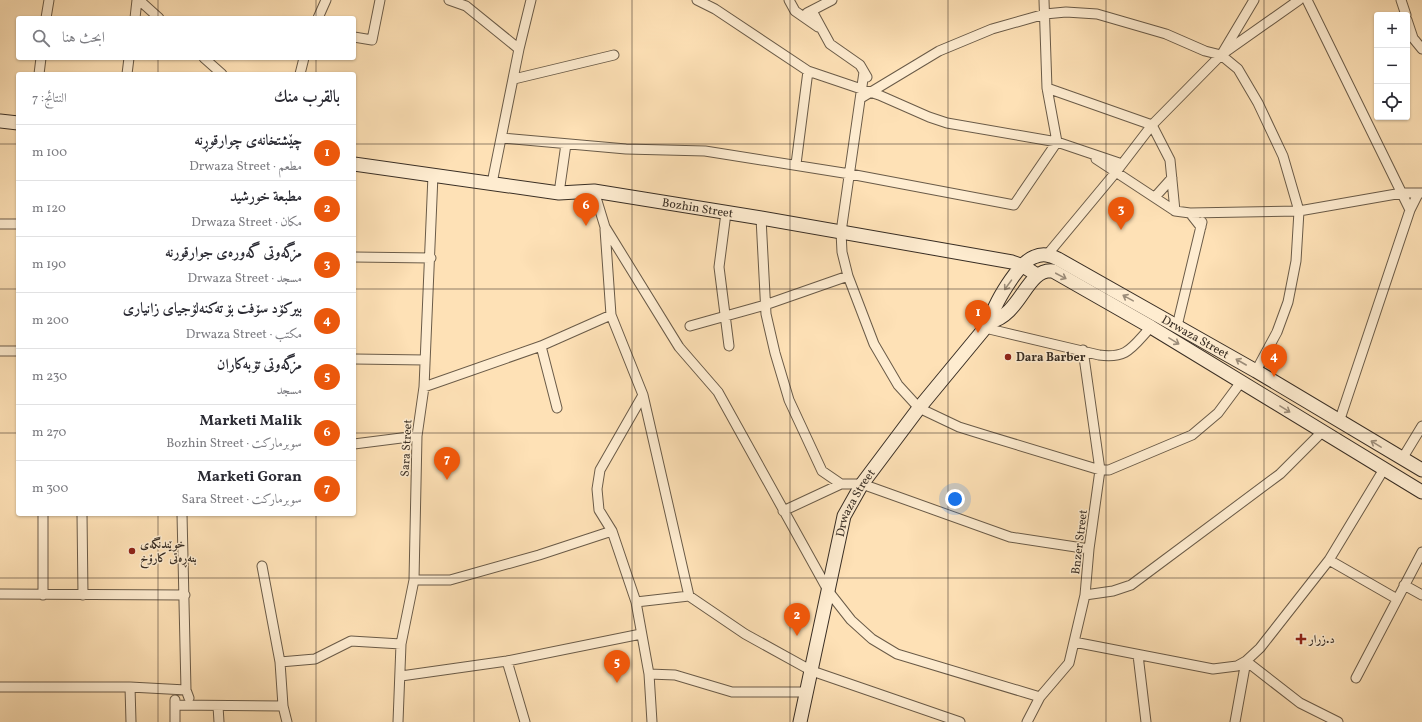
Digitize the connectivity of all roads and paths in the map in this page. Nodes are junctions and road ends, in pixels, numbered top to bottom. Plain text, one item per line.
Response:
1 (49, 0) edge
2 (138, 0) edge
3 (326, 0) edge
4 (380, 0) edge
5 (449, 0) edge
6 (531, 0) edge
7 (696, 0) edge
8 (789, 0) edge
9 (832, 0) edge
10 (1044, 0) edge
11 (1254, 0) edge
12 (1299, 0) edge
13 (1306, 0) edge
14 (1401, 0) edge
15 (715, 5) edge
16 (812, 11) junction
17 (1405, 12) edge
18 (1045, 14) junction
19 (46, 16) edge
20 (135, 16) edge
21 (157, 16) edge
22 (319, 16) edge
23 (802, 16) junction
24 (820, 28) junction
25 (1410, 29) edge
26 (356, 37) edge
27 (519, 49) junction
28 (1422, 49) edge
29 (614, 55) dead end
30 (1221, 55) junction
31 (41, 60) edge
32 (129, 60) edge
33 (206, 60) edge
34 (304, 60) edge
35 (808, 71) junction
36 (39, 72) edge
37 (127, 72) edge
38 (220, 72) edge
39 (300, 72) edge
40 (514, 79) junction
41 (1047, 88) junction
42 (865, 93) junction
43 (0, 121) edge
44 (16, 123) edge
45 (1152, 125) junction
46 (502, 138) junction
47 (1057, 142) junction
48 (566, 144) junction
49 (1084, 152) junction
50 (356, 164) edge
51 (796, 164) junction
52 (1122, 164) junction
53 (1116, 172) junction
54 (850, 174) junction
55 (433, 175) junction
56 (1172, 178) junction
57 (492, 184) junction
58 (594, 191) junction
59 (559, 193) junction
60 (1402, 193) junction
61 (1420, 193) edge
62 (1155, 197) junction
63 (1410, 210) junction
64 (1175, 211) junction
65 (1299, 211) junction
66 (726, 213) junction
67 (1190, 213) junction
68 (1203, 213) junction
69 (761, 218) junction
70 (0, 224) edge
71 (16, 224) edge
72 (605, 227) junction
73 (1201, 227) junction
74 (841, 232) junction
75 (1047, 255) junction
76 (356, 257) edge
77 (431, 258) junction
78 (1023, 266) junction
79 (1037, 275) junction
80 (848, 276) junction
81 (765, 306) junction
82 (611, 315) junction
83 (724, 317) junction
84 (987, 325) junction
85 (690, 326) dead end
86 (1177, 326) junction
87 (1151, 327) junction
88 (541, 346) junction
89 (729, 346) dead end
90 (1083, 350) junction
91 (0, 351) edge
92 (16, 351) edge
93 (356, 359) edge
94 (425, 360) junction
95 (1256, 371) junction
96 (1241, 382) junction
97 (424, 387) junction
98 (643, 395) junction
99 (557, 408) dead end
100 (919, 408) junction
101 (1339, 422) junction
102 (1422, 426) edge
103 (1322, 432) junction
104 (417, 436) junction
105 (356, 444) edge
106 (1402, 459) junction
107 (1384, 469) junction
108 (1100, 470) junction
109 (1422, 470) edge
110 (841, 484) junction
111 (862, 484) junction
112 (1422, 492) edge
113 (783, 511) junction
114 (43, 516) edge
115 (82, 516) edge
116 (182, 516) edge
117 (612, 531) junction
118 (1089, 549) junction
119 (1422, 552) edge
120 (1329, 560) junction
121 (262, 566) dead end
122 (414, 580) junction
123 (1404, 585) junction
124 (829, 592) junction
125 (0, 594) edge
126 (43, 595) junction
127 (83, 595) junction
128 (185, 595) junction
129 (1085, 595) junction
130 (1422, 595) edge
131 (689, 596) junction
132 (1397, 599) junction
133 (636, 602) junction
134 (641, 634) junction
135 (1074, 642) junction
136 (401, 644) junction
137 (1138, 655) junction
138 (507, 661) junction
139 (1246, 661) junction
140 (280, 662) junction
141 (812, 671) junction
142 (649, 674) junction
143 (401, 676) junction
144 (1356, 678) dead end
145 (0, 687) edge
146 (130, 687) junction
147 (176, 691) junction
148 (807, 692) junction
149 (1040, 696) junction
150 (176, 705) junction
151 (218, 706) junction
152 (284, 706) junction
153 (131, 722) edge
154 (176, 722) edge
155 (219, 722) edge
156 (287, 722) edge
157 (398, 722) edge
158 (525, 722) edge
159 (652, 722) edge
160 (800, 722) edge
161 (960, 722) edge
162 (1027, 722) edge
163 (1146, 722) edge
164 (1235, 722) edge
165 (1338, 722) edge

1 - 19 street
2 - 20 street
2 - 21 street
3 - 22 street
4 - 26 street
5 - 27 street
6 - 27 street
7 - 15 street
8 - 23 street
9 - 16 street
10 - 18 street
11 - 30 street
12 - 30 street
13 - 60 street
14 - 17 street
15 - 35 street
16 - 23 street
16 - 24 street
18 - 30 street
18 - 41 street
18 - 42 street
23 - 24 street
24 - 42 street
25 - 28 street
27 - 40 street
29 - 40 street
30 - 45 street
30 - 65 street
31 - 36 street
32 - 37 street
33 - 38 street
34 - 39 street
35 - 42 street
35 - 51 street
40 - 46 street
41 - 45 street
41 - 47 street
42 - 47 street
42 - 54 street
43 - 44 street
45 - 52 street
45 - 56 street
46 - 48 street
46 - 57 street
47 - 49 street
47 - 54 street
48 - 51 street
48 - 59 street
49 - 52 street
49 - 53 street
50 - 55 street, Bozhin Street
51 - 54 street
52 - 53 street
53 - 62 street
53 - 75 street
54 - 74 street
55 - 57 street, Bozhin Street
55 - 77 street, Sara Street
56 - 62 street
56 - 64 street
57 - 59 street, Bozhin Street
58 - 59 street, Bozhin Street
58 - 66 street, Bozhin Street
58 - 72 street
60 - 61 street
60 - 63 street
60 - 65 street
61 - 63 street
62 - 64 street
63 - 101 street
64 - 67 street
65 - 68 street
65 - 95 street
66 - 69 street, Bozhin Street
66 - 83 street
67 - 68 street
67 - 73 street
68 - 73 street
69 - 74 street, Bozhin Street
69 - 81 street
70 - 71 street
72 - 82 street
72 - 113 street
73 - 86 street
74 - 78 street, Bozhin Street
74 - 80 street
75 - 78 street, Drwaza Street
86 -> 75 street, Drwaza Street
76 - 77 street
77 - 94 street, Sara Street
78 - 79 street, Bozhin Street
78 -> 84 street, Drwaza Street
79 - 84 street, Drwaza Street
79 -> 87 street, Drwaza Street
80 - 81 street
80 - 100 street
81 - 83 street
81 - 110 street
82 - 88 street
82 - 98 street
83 - 85 street
83 - 89 street
84 - 90 street
84 - 100 street, Drwaza Street
95 -> 86 street, Drwaza Street
87 - 90 street
87 -> 96 street, Drwaza Street
88 - 97 street
88 - 99 street
90 - 108 street, Bnzer Street
91 - 92 street
93 - 94 street
94 - 97 street, Sara Street
95 - 101 street, Drwaza Street
96 -> 103 street, Drwaza Street
96 - 108 street
97 - 104 street, Sara Street
98 - 117 street
98 - 131 street
100 - 108 street
100 - 111 street, Drwaza Street
106 -> 101 street, Drwaza Street
102 - 106 street
103 - 107 street, Drwaza Street
103 - 129 street
104 - 105 street
104 - 122 street, Sara Street
106 - 109 street, Drwaza Street
107 - 112 street, Drwaza Street
107 - 120 street
108 - 118 street, Bnzer Street
110 - 111 street
110 - 113 street
111 - 118 street
111 - 124 street, Drwaza Street
113 - 124 street
114 - 126 street
115 - 127 street
116 - 128 street
117 - 122 street
117 - 133 street
118 - 129 street, Bnzer Street
119 - 123 street
120 - 132 street
120 - 139 street
121 - 140 street
122 - 136 street, Sara Street
123 - 130 street
123 - 132 street
124 - 141 street, Drwaza Street
124 - 149 street
125 - 126 street
126 - 127 street
127 - 128 street
128 - 147 street
129 - 135 street, Bnzer Street
131 - 133 street
131 - 141 street
132 - 144 street
133 - 134 street
134 - 138 street
134 - 142 street
135 - 137 street
135 - 149 street, Bnzer Street
136 - 140 street
136 - 143 street, Sara Street
137 - 139 street
137 - 163 street
138 - 143 street
138 - 158 street
139 - 164 street
139 - 165 street
140 - 152 street
141 - 148 street, Drwaza Street
141 - 161 street
142 - 148 street
142 - 159 street
143 - 157 street, Sara Street
145 - 146 street
146 - 147 street
146 - 153 street
147 - 150 street
148 - 160 street, Drwaza Street
149 - 162 street, Bnzer Street
150 - 151 street
150 - 154 street
151 - 152 street
151 - 155 street
152 - 156 street

